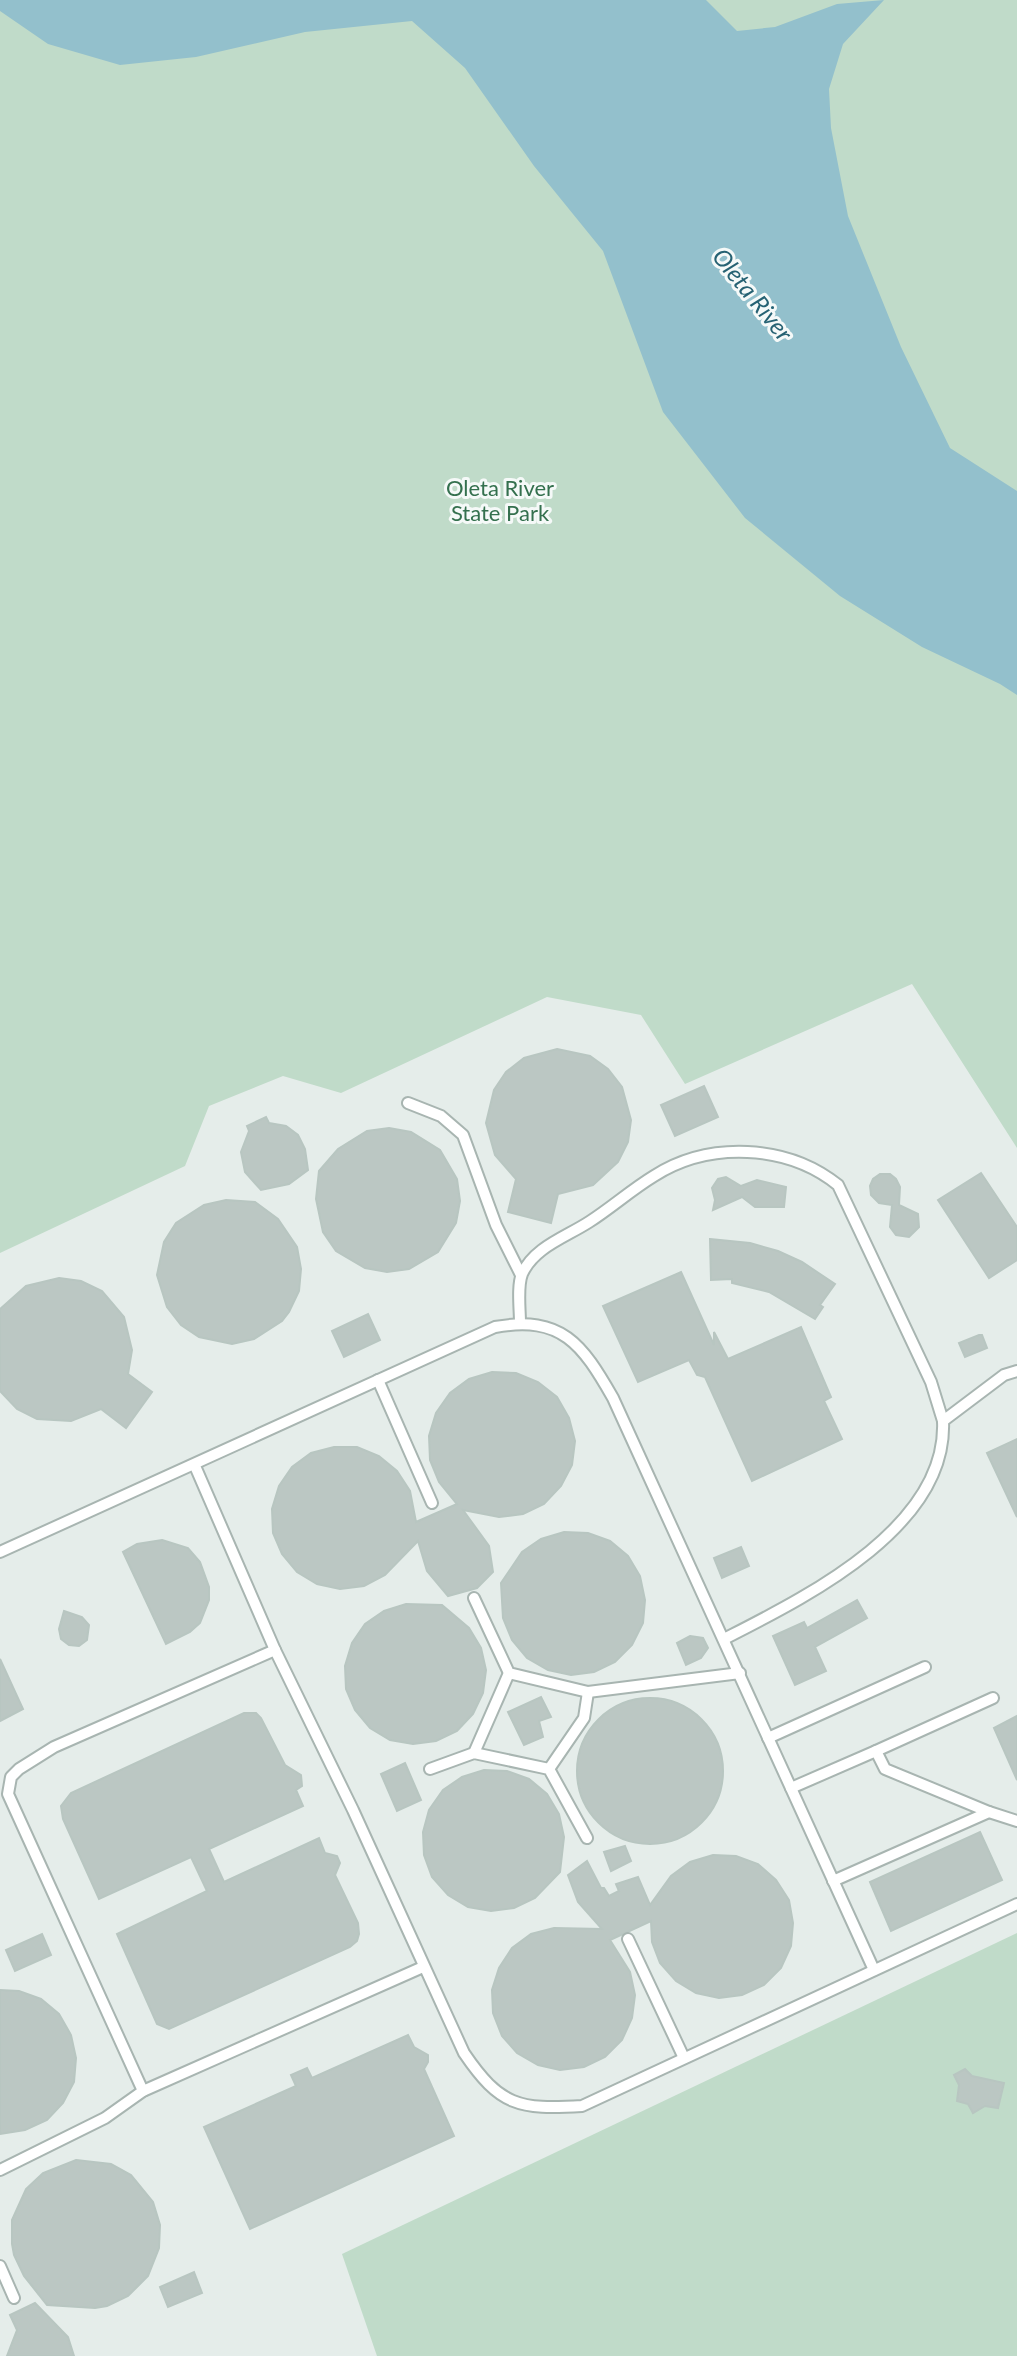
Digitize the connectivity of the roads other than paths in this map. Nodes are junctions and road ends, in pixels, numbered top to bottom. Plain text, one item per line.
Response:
1 (408, 1103) dead end
2 (521, 1275) junction
3 (520, 1323) junction
4 (1017, 1371) edge
5 (378, 1380) junction
6 (943, 1421) junction
7 (195, 1466) junction
8 (432, 1503) dead end
9 (0, 1552) edge
10 (474, 1598) dead end
11 (724, 1639) junction
12 (275, 1650) junction
13 (925, 1667) dead end
14 (509, 1673) junction
15 (740, 1673) junction
16 (588, 1692) junction
17 (993, 1698) dead end
18 (768, 1738) junction
19 (876, 1751) junction
20 (474, 1753) junction
21 (430, 1769) dead end
22 (549, 1769) junction
23 (5, 1777) edge
24 (791, 1788) junction
25 (989, 1812) junction
26 (1017, 1821) edge
27 (587, 1838) dead end
28 (833, 1881) junction
29 (1017, 1904) edge
30 (628, 1939) dead end
31 (423, 1967) junction
32 (874, 1970) junction
33 (684, 2058) junction
34 (143, 2091) junction
35 (0, 2170) edge
36 (0, 2266) edge
37 (14, 2298) dead end

1 - 2 lane
2 - 3 lane
2 - 6 lane
3 - 5 lane
3 - 11 lane
4 - 6 lane
5 - 7 lane
5 - 8 lane
6 - 11 lane
7 - 9 lane
7 - 12 lane
10 - 14 lane
11 - 15 lane
12 - 23 lane
12 - 31 lane
13 - 18 lane
14 - 16 lane
14 - 20 lane
15 - 16 lane
15 - 18 lane
16 - 22 lane
17 - 19 lane
18 - 24 lane
19 - 24 lane
19 - 25 lane
20 - 21 lane
20 - 22 lane
22 - 27 lane
23 - 34 lane
24 - 28 lane
25 - 26 lane
25 - 28 lane
28 - 32 lane
29 - 32 lane
30 - 33 lane
31 - 33 lane
31 - 34 lane
32 - 33 lane
34 - 35 lane
36 - 37 lane

